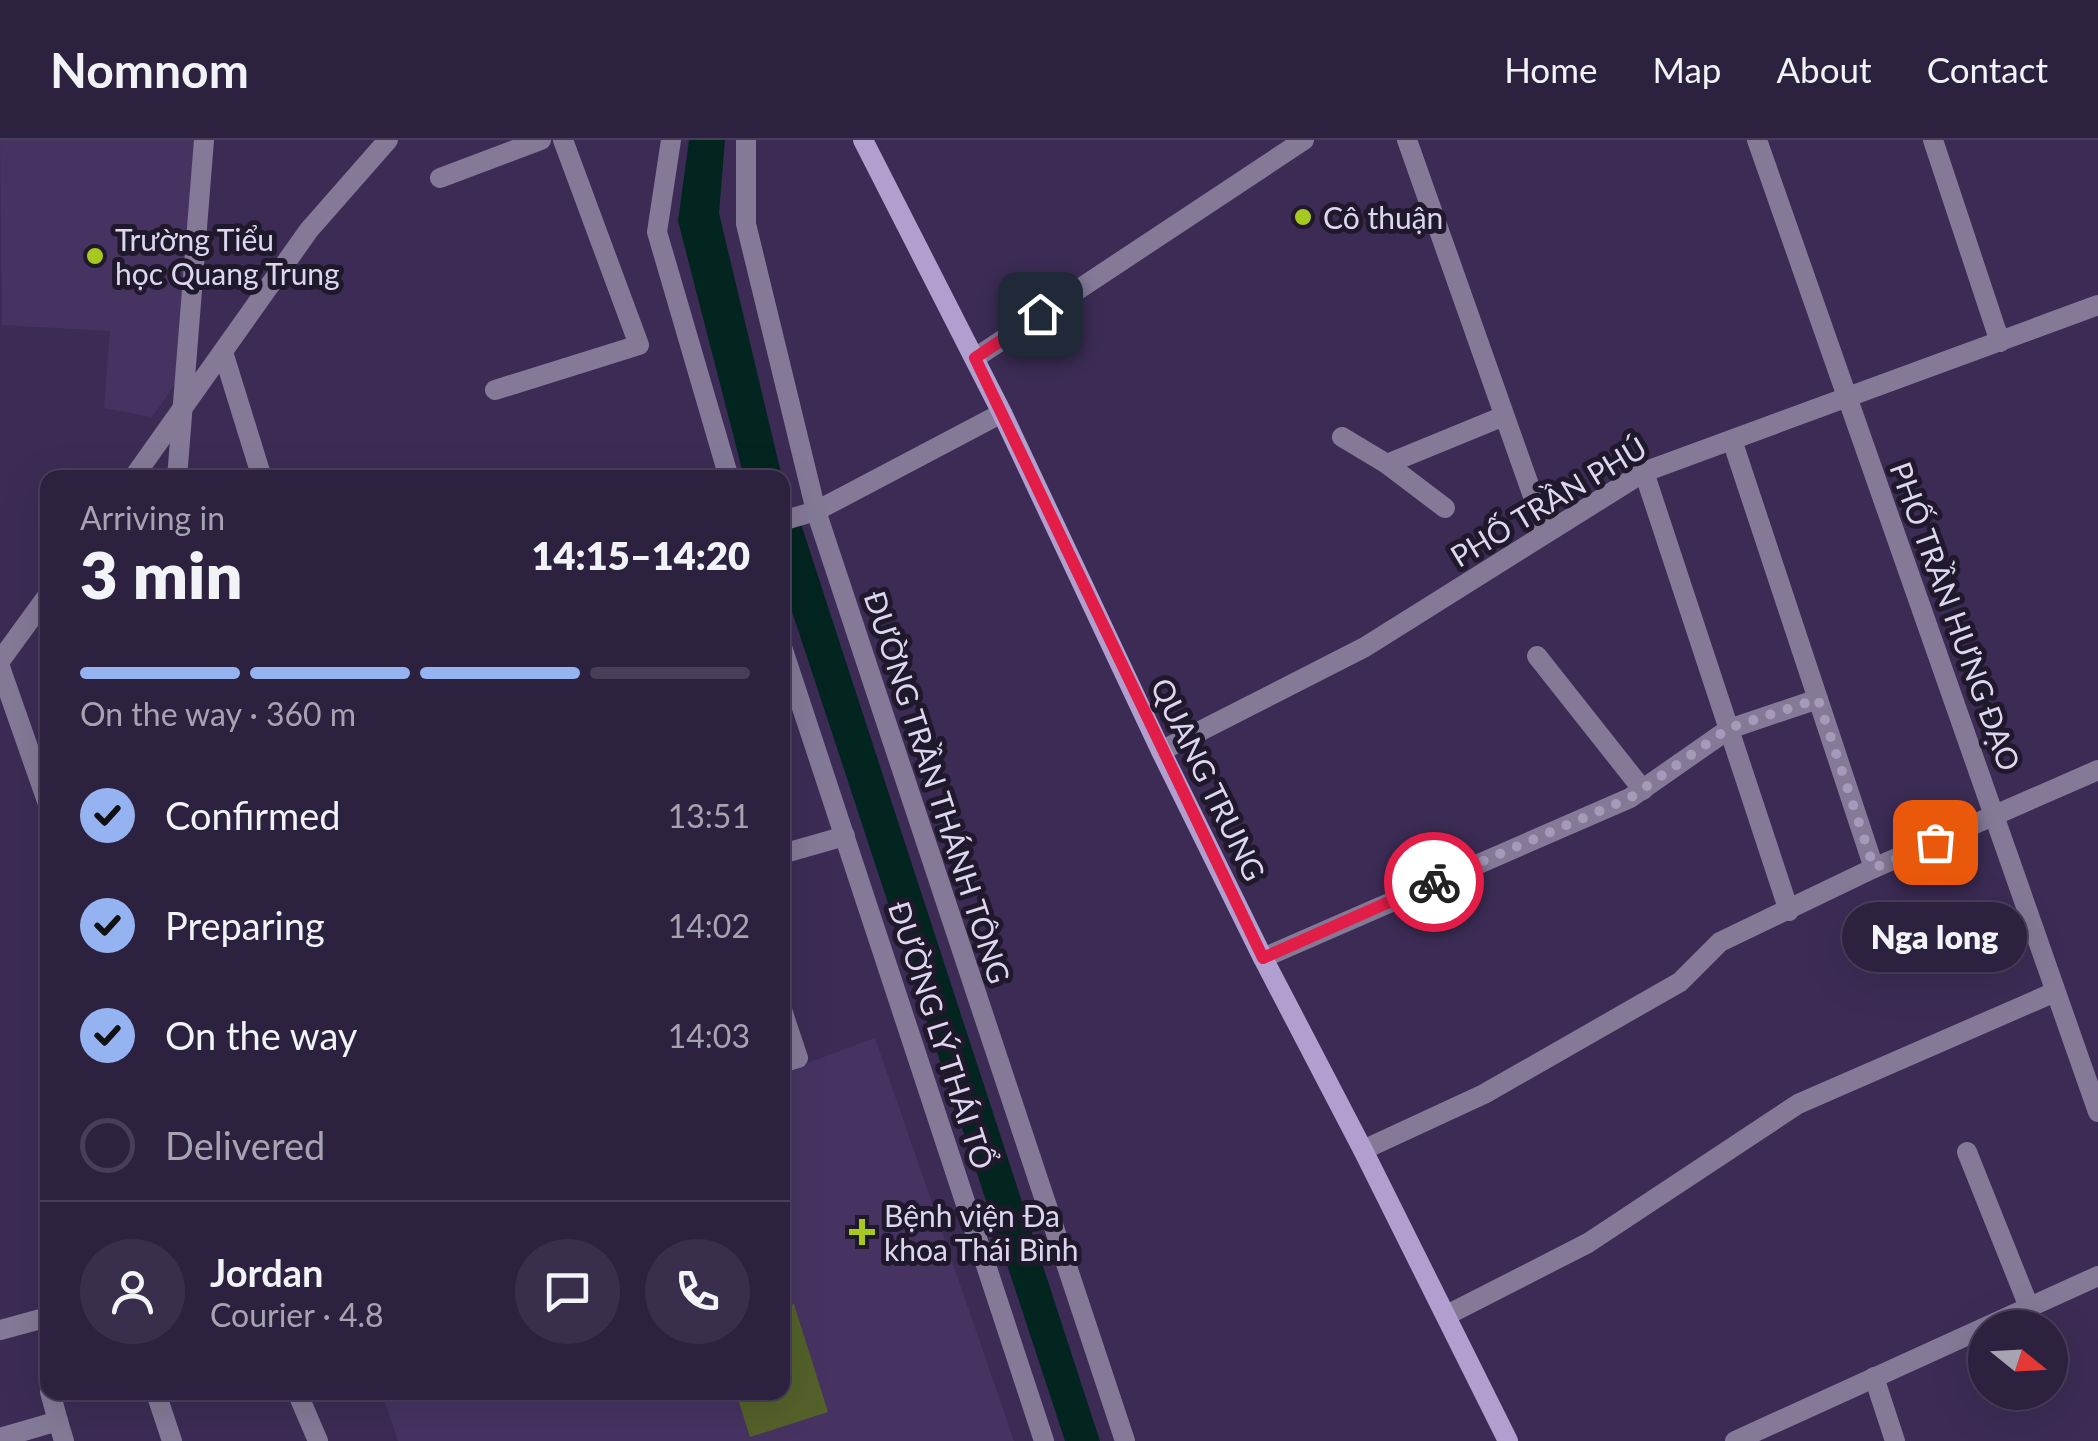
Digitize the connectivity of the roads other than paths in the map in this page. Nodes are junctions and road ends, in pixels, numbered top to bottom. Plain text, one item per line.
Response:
1 (204, 140) edge
2 (388, 140) edge
3 (541, 140) edge
4 (563, 140) edge
5 (671, 140) edge
6 (746, 140) edge
7 (863, 140) edge
8 (1304, 140) edge
9 (1407, 140) edge
10 (1757, 140) edge
11 (1932, 140) edge
12 (440, 178) dead end
13 (2098, 304) edge
14 (2000, 342) junction
15 (223, 352) junction
16 (975, 358) junction
17 (495, 390) dead end
18 (1848, 399) junction
19 (181, 411) junction
20 (1002, 413) junction
21 (1504, 416) junction
22 (1342, 437) dead end
23 (1732, 440) junction
24 (1386, 464) junction
25 (139, 470) edge
26 (177, 470) edge
27 (260, 470) edge
28 (727, 470) edge
29 (1644, 472) junction
30 (1445, 508) dead end
31 (810, 513) junction
32 (790, 519) edge
33 (1546, 534) junction
34 (40, 606) edge
35 (1537, 656) dead end
36 (0, 664) edge
37 (1818, 699) junction
38 (791, 702) edge
39 (1729, 728) junction
40 (1161, 751) junction
41 (2098, 770) edge
42 (40, 776) edge
43 (1644, 790) junction
44 (1996, 816) junction
45 (845, 836) junction
46 (790, 852) edge
47 (1874, 868) junction
48 (1788, 911) junction
49 (1263, 958) junction
50 (2056, 992) junction
51 (790, 1034) edge
52 (790, 1060) edge
53 (2098, 1112) edge
54 (1363, 1150) junction
55 (1968, 1152) dead end
56 (2098, 1276) edge
57 (2029, 1307) junction
58 (1448, 1315) junction
59 (40, 1319) edge
60 (0, 1330) edge
61 (1874, 1378) junction
62 (53, 1400) edge
63 (158, 1400) edge
64 (300, 1400) edge
65 (61, 1431) edge
66 (0, 1438) edge
67 (172, 1441) edge
68 (318, 1441) edge
69 (1044, 1441) edge
70 (1125, 1441) edge
71 (1508, 1441) edge
72 (1734, 1441) edge
73 (1894, 1441) edge

1 - 19 street
2 - 15 street
3 - 12 street
4 - 17 street
5 - 28 street
6 - 31 street, ĐƯỜNG TRẦN THÁNH TÔNG
7 - 16 main road, QUANG TRUNG
8 - 16 street
9 - 21 street
10 - 18 street, PHỐ TRẦN HƯNG ĐẠO
11 - 14 street
13 - 14 street, PHỐ TRẦN PHÚ
14 - 18 street, PHỐ TRẦN PHÚ
15 - 19 street
15 - 27 street
16 - 20 main road, QUANG TRUNG
18 - 23 street, PHỐ TRẦN PHÚ
18 - 44 street, PHỐ TRẦN HƯNG ĐẠO
19 - 25 street
19 - 26 street
20 - 31 street
20 - 40 main road, QUANG TRUNG
21 - 24 street
21 - 33 street
22 - 24 street
23 - 29 street, PHỐ TRẦN PHÚ
23 - 37 street
24 - 30 street
29 - 33 street, PHỐ TRẦN PHÚ
29 - 39 street
31 - 32 street
31 - 70 street, ĐƯỜNG TRẦN THÁNH TÔNG
33 - 40 street, PHỐ TRẦN PHÚ
34 - 36 street
35 - 43 street
36 - 42 street
37 - 39 street
37 - 47 street
38 - 45 street, ĐƯỜNG LÝ THÁI TỔ
39 - 43 street
39 - 48 street
40 - 49 main road, QUANG TRUNG
41 - 44 street
43 - 49 street
44 - 47 street
44 - 50 street, PHỐ TRẦN HƯNG ĐẠO
45 - 46 street
45 - 69 street, ĐƯỜNG LÝ THÁI TỔ
47 - 48 street
48 - 54 street
49 - 54 main road, QUANG TRUNG
50 - 53 street, PHỐ TRẦN HƯNG ĐẠO
50 - 58 street
51 - 52 street
54 - 58 main road, QUANG TRUNG
55 - 57 street
56 - 57 street
57 - 61 street
58 - 71 main road, QUANG TRUNG
59 - 60 street
61 - 72 street
61 - 73 street
62 - 65 street
63 - 67 street
64 - 68 street
65 - 66 street

